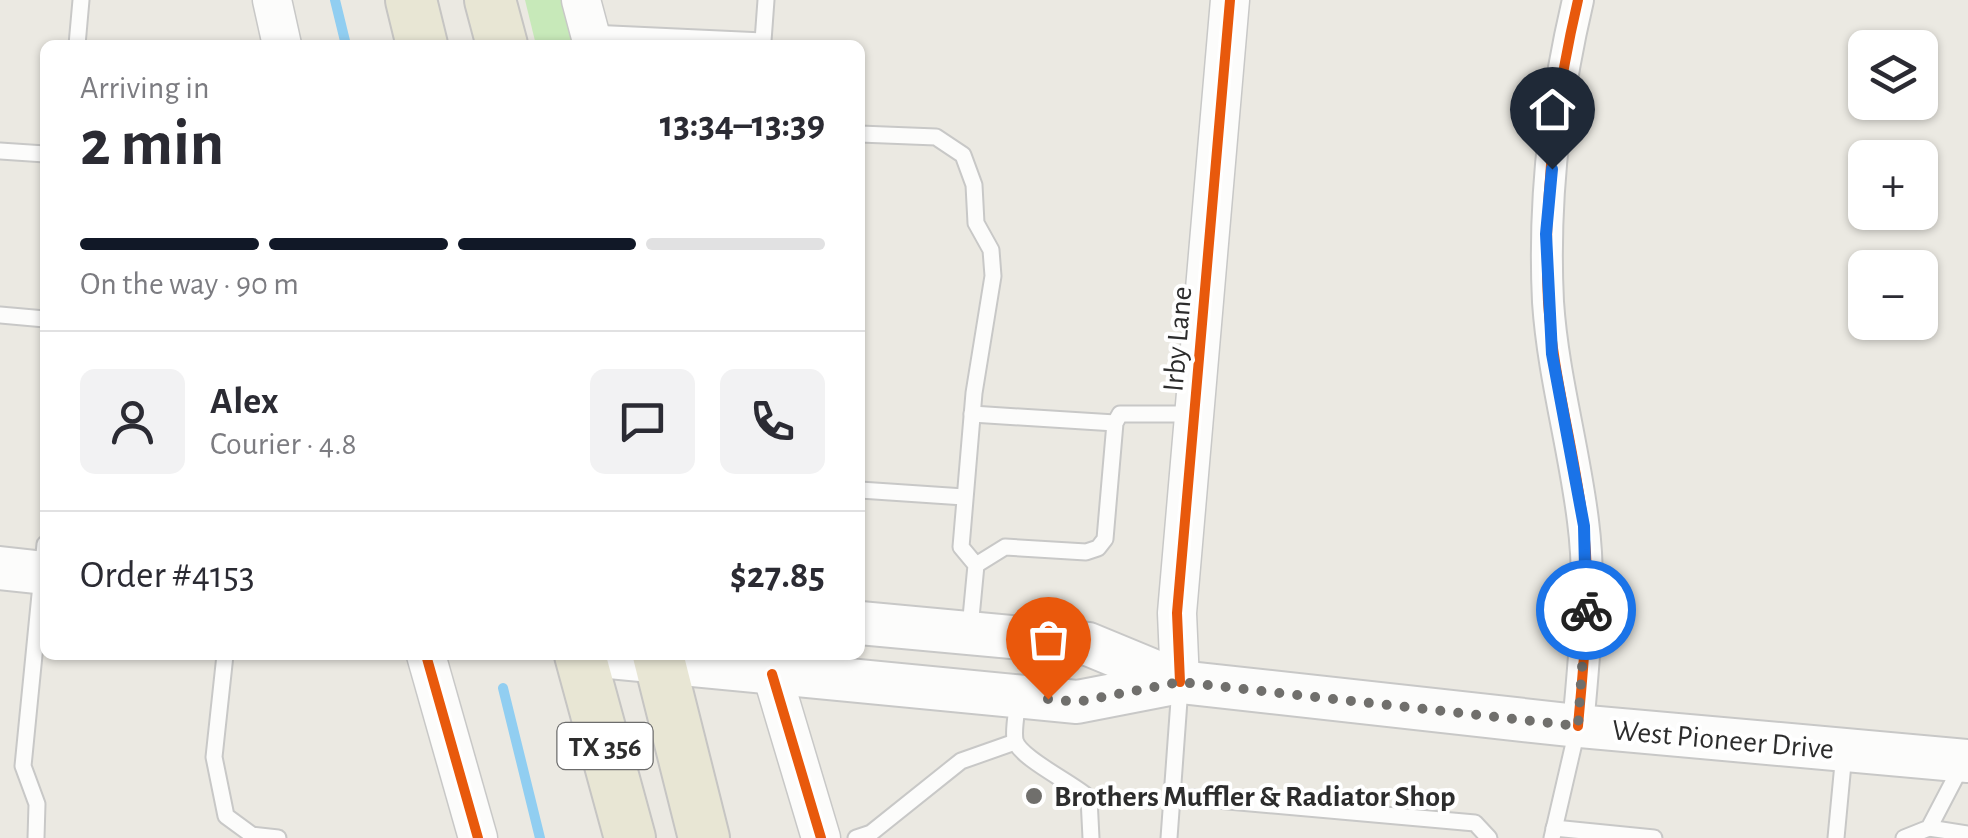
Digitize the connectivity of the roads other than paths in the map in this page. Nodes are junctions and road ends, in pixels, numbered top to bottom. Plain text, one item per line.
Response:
1 (80, 0) edge
2 (272, 0) edge
3 (410, 0) edge
4 (490, 0) edge
5 (766, 0) edge
6 (1230, 0) edge
7 (1578, 0) edge
8 (588, 26) edge
9 (77, 40) edge
10 (281, 40) edge
11 (421, 40) edge
12 (501, 40) edge
13 (750, 40) edge
14 (762, 40) edge
15 (865, 134) edge
16 (0, 151) edge
17 (40, 154) edge
18 (0, 314) edge
19 (40, 318) edge
20 (972, 414) junction
21 (1196, 414) junction
22 (1114, 423) junction
23 (865, 490) edge
24 (964, 498) junction
25 (33, 564) edge
26 (976, 565) junction
27 (865, 624) edge
28 (969, 633) junction
29 (224, 660) edge
30 (427, 660) edge
31 (581, 660) edge
32 (658, 660) edge
33 (666, 660) edge
34 (772, 674) junction
35 (1180, 682) junction
36 (1019, 696) junction
37 (1578, 726) junction
38 (1015, 742) junction
39 (1844, 750) junction
40 (1967, 752) edge
41 (1172, 796) junction
42 (1929, 828) junction
43 (1553, 833) edge
44 (1968, 834) edge
45 (1616, 836) edge
46 (36, 838) edge
47 (278, 838) edge
48 (478, 838) edge
49 (630, 838) edge
50 (704, 838) edge
51 (820, 838) edge
52 (856, 838) edge
53 (1091, 838) edge
54 (1168, 838) edge
55 (1489, 838) edge
56 (1654, 838) edge
57 (1836, 838) edge
58 (1904, 838) edge

1 - 9 lane
2 - 10 street
3 - 11 main road
4 - 12 main road
5 - 14 lane
6 - 21 street, Irby Lane
7 - 37 street
8 - 13 lane
15 - 20 lane
16 - 17 lane
18 - 19 lane
20 - 22 lane
20 - 24 lane
21 - 22 lane
21 - 35 street, Irby Lane
22 - 26 lane
23 - 24 lane
24 - 26 lane
25 - 46 lane
26 - 28 lane
27 - 28 main road, West Pioneer Drive
28 - 35 main road, West Pioneer Drive
29 - 47 lane
30 - 48 street
31 - 49 main road, TX 356
32 - 50 main road, TX 356
33 - 34 main road, West Pioneer Drive
34 - 36 main road, West Pioneer Drive
34 - 51 street
35 - 36 main road, West Pioneer Drive
35 - 37 main road, West Pioneer Drive
35 - 41 lane
36 - 38 lane
37 - 39 main road, West Pioneer Drive
37 - 43 lane
38 - 52 lane
38 - 53 lane
39 - 40 main road, West Pioneer Drive
39 - 57 lane
40 - 42 lane
41 - 54 lane
41 - 55 lane
42 - 44 lane
42 - 58 lane
43 - 45 lane
45 - 56 lane

